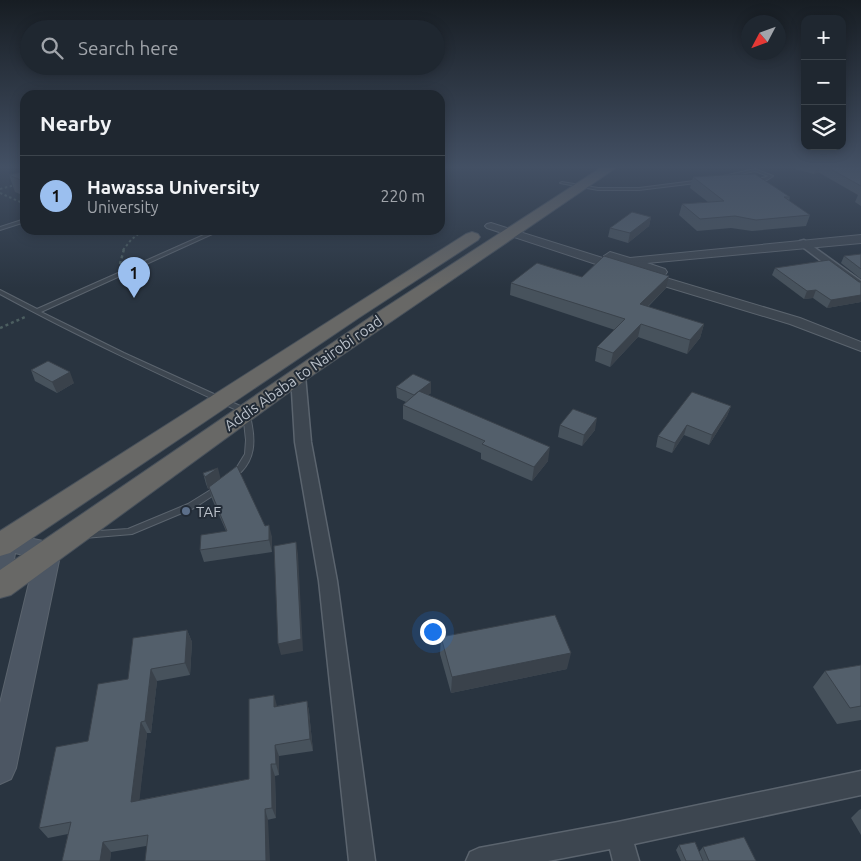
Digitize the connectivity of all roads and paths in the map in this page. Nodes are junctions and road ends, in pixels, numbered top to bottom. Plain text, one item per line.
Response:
1 (533, 207) edge
2 (20, 222) edge
3 (503, 226) junction
4 (0, 229) edge
5 (135, 235) edge
6 (208, 235) edge
7 (861, 239) edge
8 (804, 243) junction
9 (624, 265) junction
10 (120, 274) junction
11 (861, 286) edge
12 (0, 292) edge
13 (36, 312) junction
14 (0, 328) edge
15 (861, 338) edge
16 (861, 347) edge
17 (298, 375) junction
18 (220, 400) junction
19 (246, 412) junction
20 (2, 543) edge
21 (60, 544) junction
22 (0, 574) edge
23 (0, 586) edge
24 (0, 768) edge
25 (861, 783) edge
26 (618, 835) junction
27 (362, 861) edge
28 (479, 861) edge
29 (626, 861) edge

1 - 3 highway, Addis Ababa to Nairobi road
2 - 4 lane
3 - 9 street
3 - 17 highway, Addis Ababa to Nairobi road
3 - 18 highway, Addis Ababa to Nairobi road
5 - 10 path
6 - 10 lane
7 - 8 street
8 - 9 street
8 - 11 street
9 - 15 street
9 - 16 street
10 - 13 lane
12 - 13 lane
13 - 14 path
13 - 18 lane
17 - 19 highway, Addis Ababa to Nairobi road
17 - 27 street
18 - 19 lane
18 - 20 highway, Addis Ababa to Nairobi road
19 - 21 highway, Addis Ababa to Nairobi road
19 - 21 lane
20 - 21 main road
20 - 22 main road
21 - 23 highway, Addis Ababa to Nairobi road
21 - 24 main road
25 - 26 street
26 - 28 street
26 - 29 street

